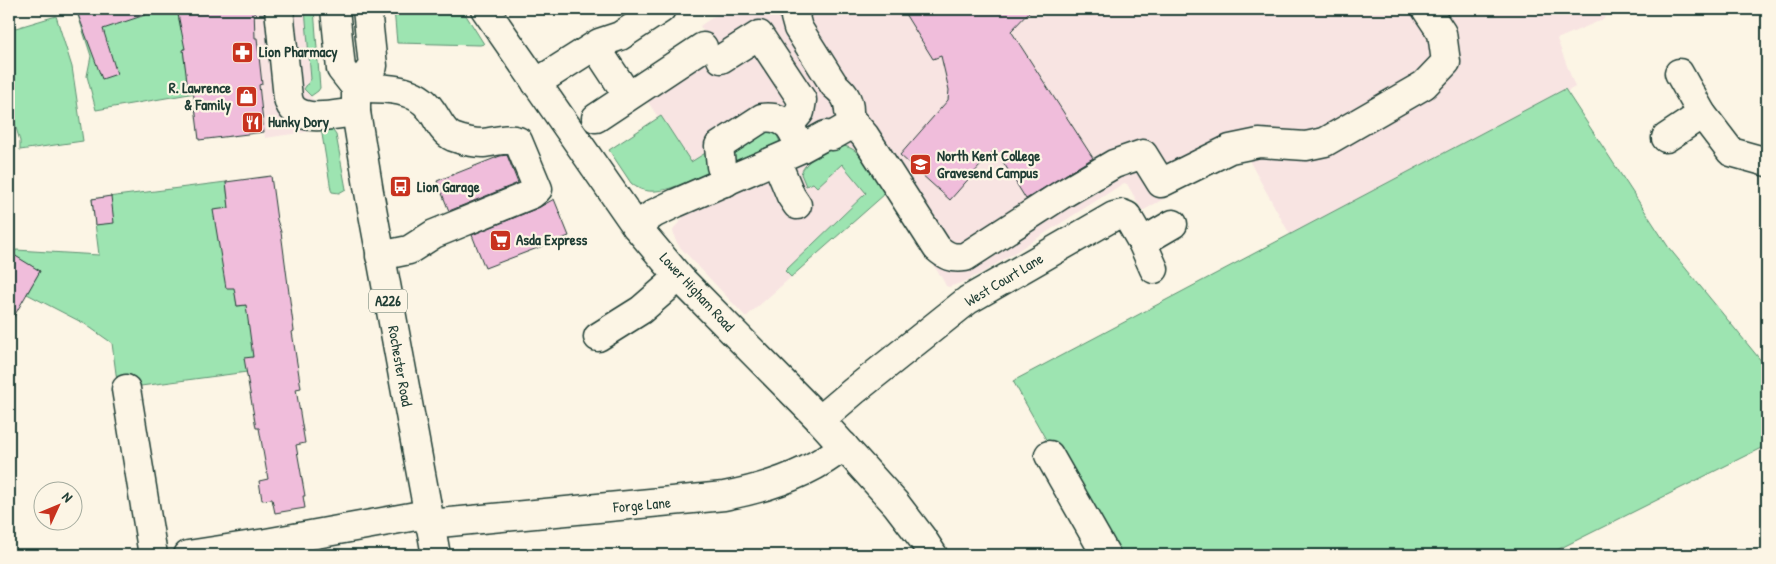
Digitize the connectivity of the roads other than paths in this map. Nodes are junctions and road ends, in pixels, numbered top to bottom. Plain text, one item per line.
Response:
1 (279, 9) edge
2 (335, 9) edge
3 (367, 9) edge
4 (485, 9) edge
5 (661, 9) edge
6 (797, 9) edge
7 (1426, 9) edge
8 (595, 46) junction
9 (1679, 73) dead end
10 (536, 83) junction
11 (628, 96) junction
12 (356, 100) junction
13 (1702, 114) junction
14 (840, 116) junction
15 (596, 118) dead end
16 (1666, 138) dead end
17 (789, 145) junction
18 (1767, 162) edge
19 (726, 182) junction
20 (797, 205) dead end
21 (1173, 224) dead end
22 (636, 226) junction
23 (1142, 242) junction
24 (380, 256) junction
25 (1154, 269) dead end
26 (680, 276) junction
27 (598, 337) dead end
28 (126, 389) dead end
29 (820, 420) junction
30 (844, 446) junction
31 (1049, 455) dead end
32 (428, 519) junction
33 (153, 555) edge
34 (188, 555) edge
35 (436, 555) edge
36 (933, 555) edge
37 (1106, 555) edge

1 - 12 street
2 - 12 street, Rochester Road / A226
3 - 12 street
4 - 10 street, Lower Higham Road
5 - 8 street
6 - 14 street
7 - 14 street
8 - 10 street
8 - 11 street
9 - 13 street
10 - 22 street, Lower Higham Road
11 - 15 street
11 - 17 street
12 - 24 street, Rochester Road / A226
12 - 24 street
13 - 16 street
13 - 18 street
14 - 17 street
17 - 19 street
17 - 19 street
17 - 20 street
19 - 22 street
21 - 23 street
22 - 26 street, Lower Higham Road
23 - 25 street, West Court Lane
23 - 29 street, West Court Lane
24 - 32 street, Rochester Road / A226
26 - 27 street
26 - 29 street, Lower Higham Road
28 - 33 street
29 - 30 street, Lower Higham Road
30 - 32 street, Forge Lane
30 - 36 street, Lower Higham Road
31 - 37 street
32 - 34 street, Forge Lane
32 - 35 street, Rochester Road / A226

